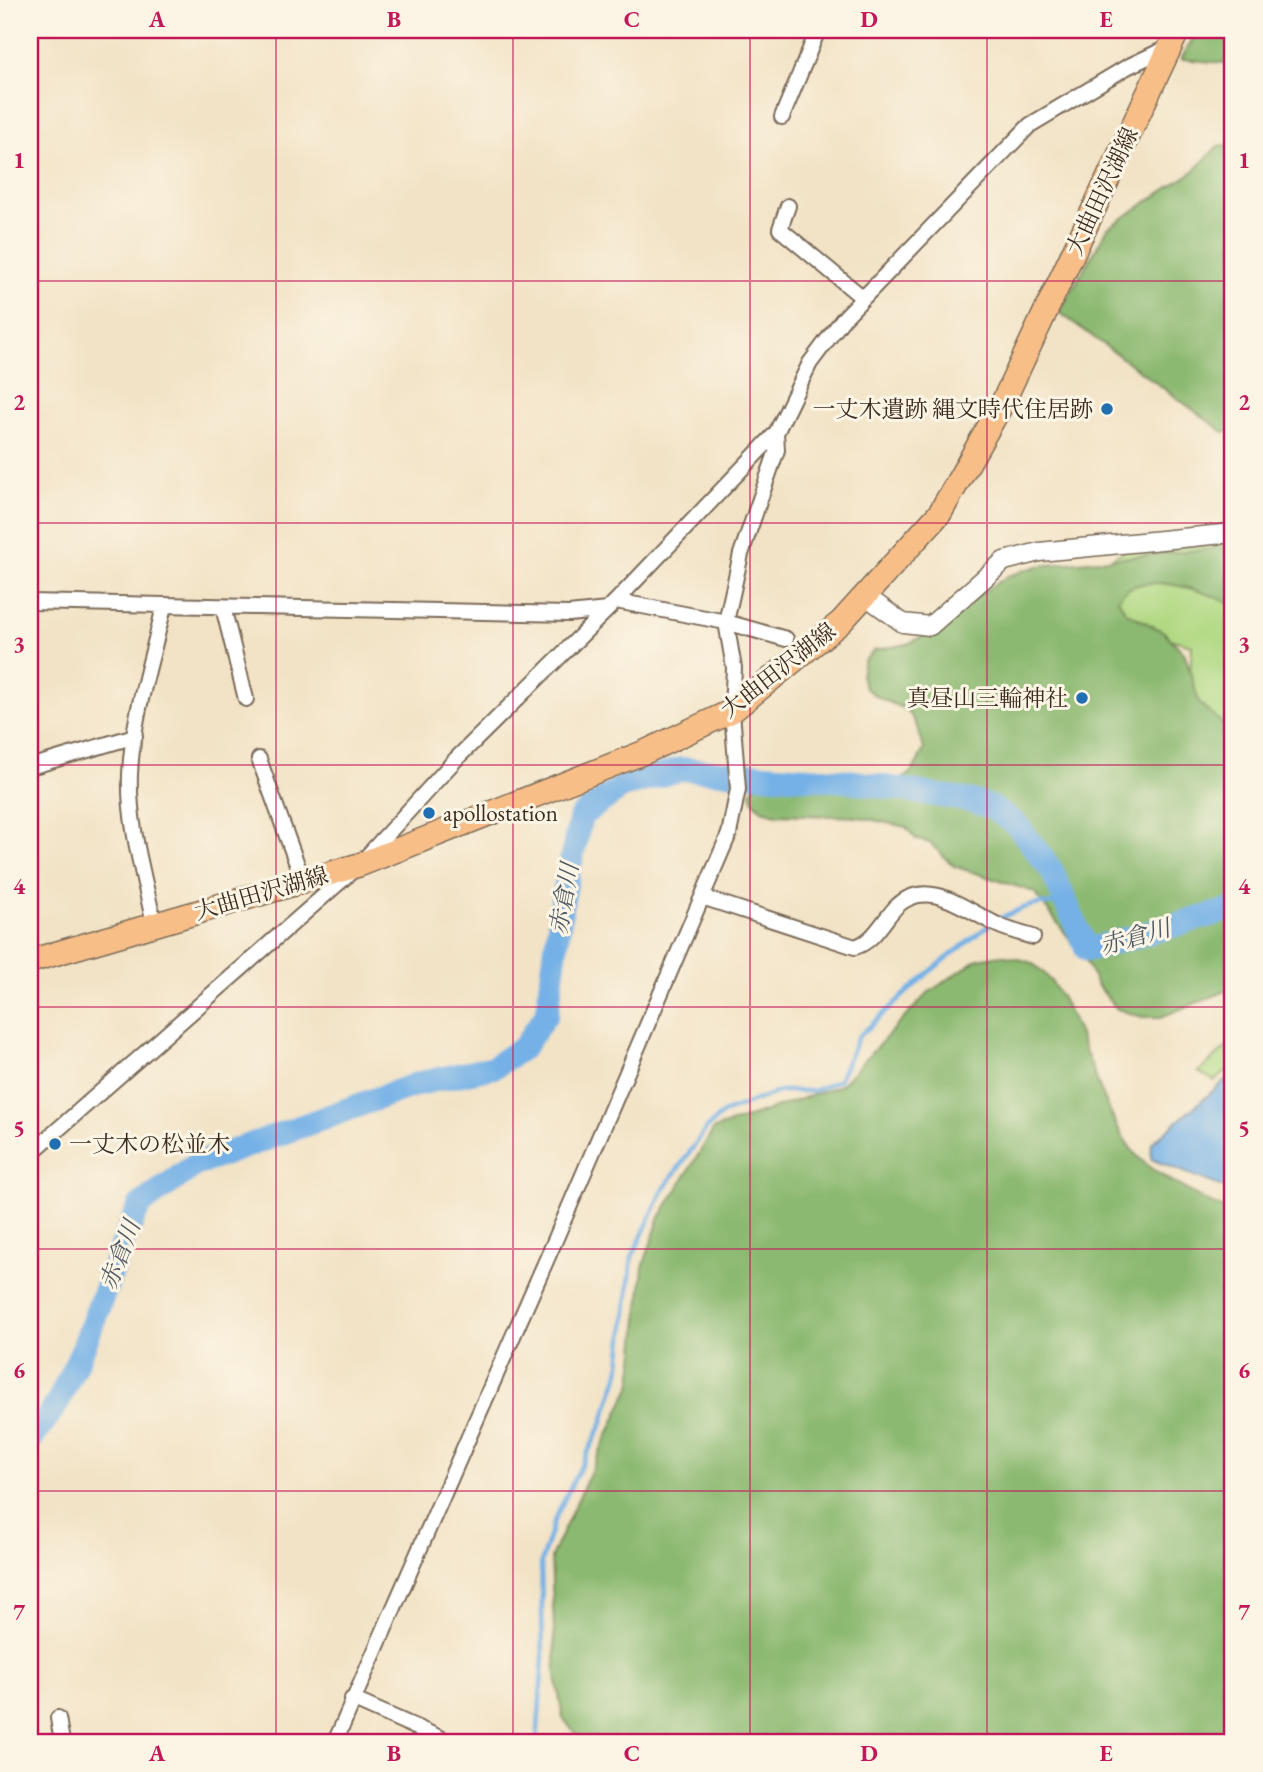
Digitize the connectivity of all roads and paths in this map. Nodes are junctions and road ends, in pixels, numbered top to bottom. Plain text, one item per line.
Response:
1 (818, 30) edge
2 (1174, 38) edge
3 (782, 117) dead end
4 (788, 206) dead end
5 (863, 298) junction
6 (776, 433) junction
7 (1233, 533) edge
8 (867, 597) junction
9 (30, 602) edge
10 (612, 605) junction
11 (164, 606) junction
12 (223, 607) junction
13 (726, 622) junction
14 (786, 639) dead end
15 (246, 699) dead end
16 (732, 711) junction
17 (135, 736) junction
18 (259, 759) dead end
19 (30, 767) edge
20 (359, 865) junction
21 (303, 881) junction
22 (702, 897) junction
23 (154, 924) junction
24 (1033, 937) dead end
25 (30, 961) edge
26 (30, 1154) edge
27 (352, 1699) junction
28 (58, 1718) dead end
29 (62, 1742) edge
30 (335, 1742) edge
31 (449, 1742) edge

1 - 3 street
2 - 5 street
2 - 8 main road, 大曲田沢湖線
4 - 5 street
5 - 6 street
6 - 10 street
6 - 13 street
7 - 8 street
8 - 16 main road, 大曲田沢湖線
9 - 11 street
10 - 12 street
10 - 13 street
10 - 20 street
11 - 12 street
11 - 17 street
12 - 15 street
13 - 14 street
13 - 16 street
16 - 20 main road, 大曲田沢湖線
16 - 22 street
17 - 19 street
17 - 23 street
18 - 21 street
20 - 21 main road, 大曲田沢湖線
20 - 26 street
21 - 23 main road, 大曲田沢湖線
22 - 24 street
22 - 27 street
23 - 25 main road, 大曲田沢湖線
27 - 30 street
27 - 31 street
28 - 29 street

